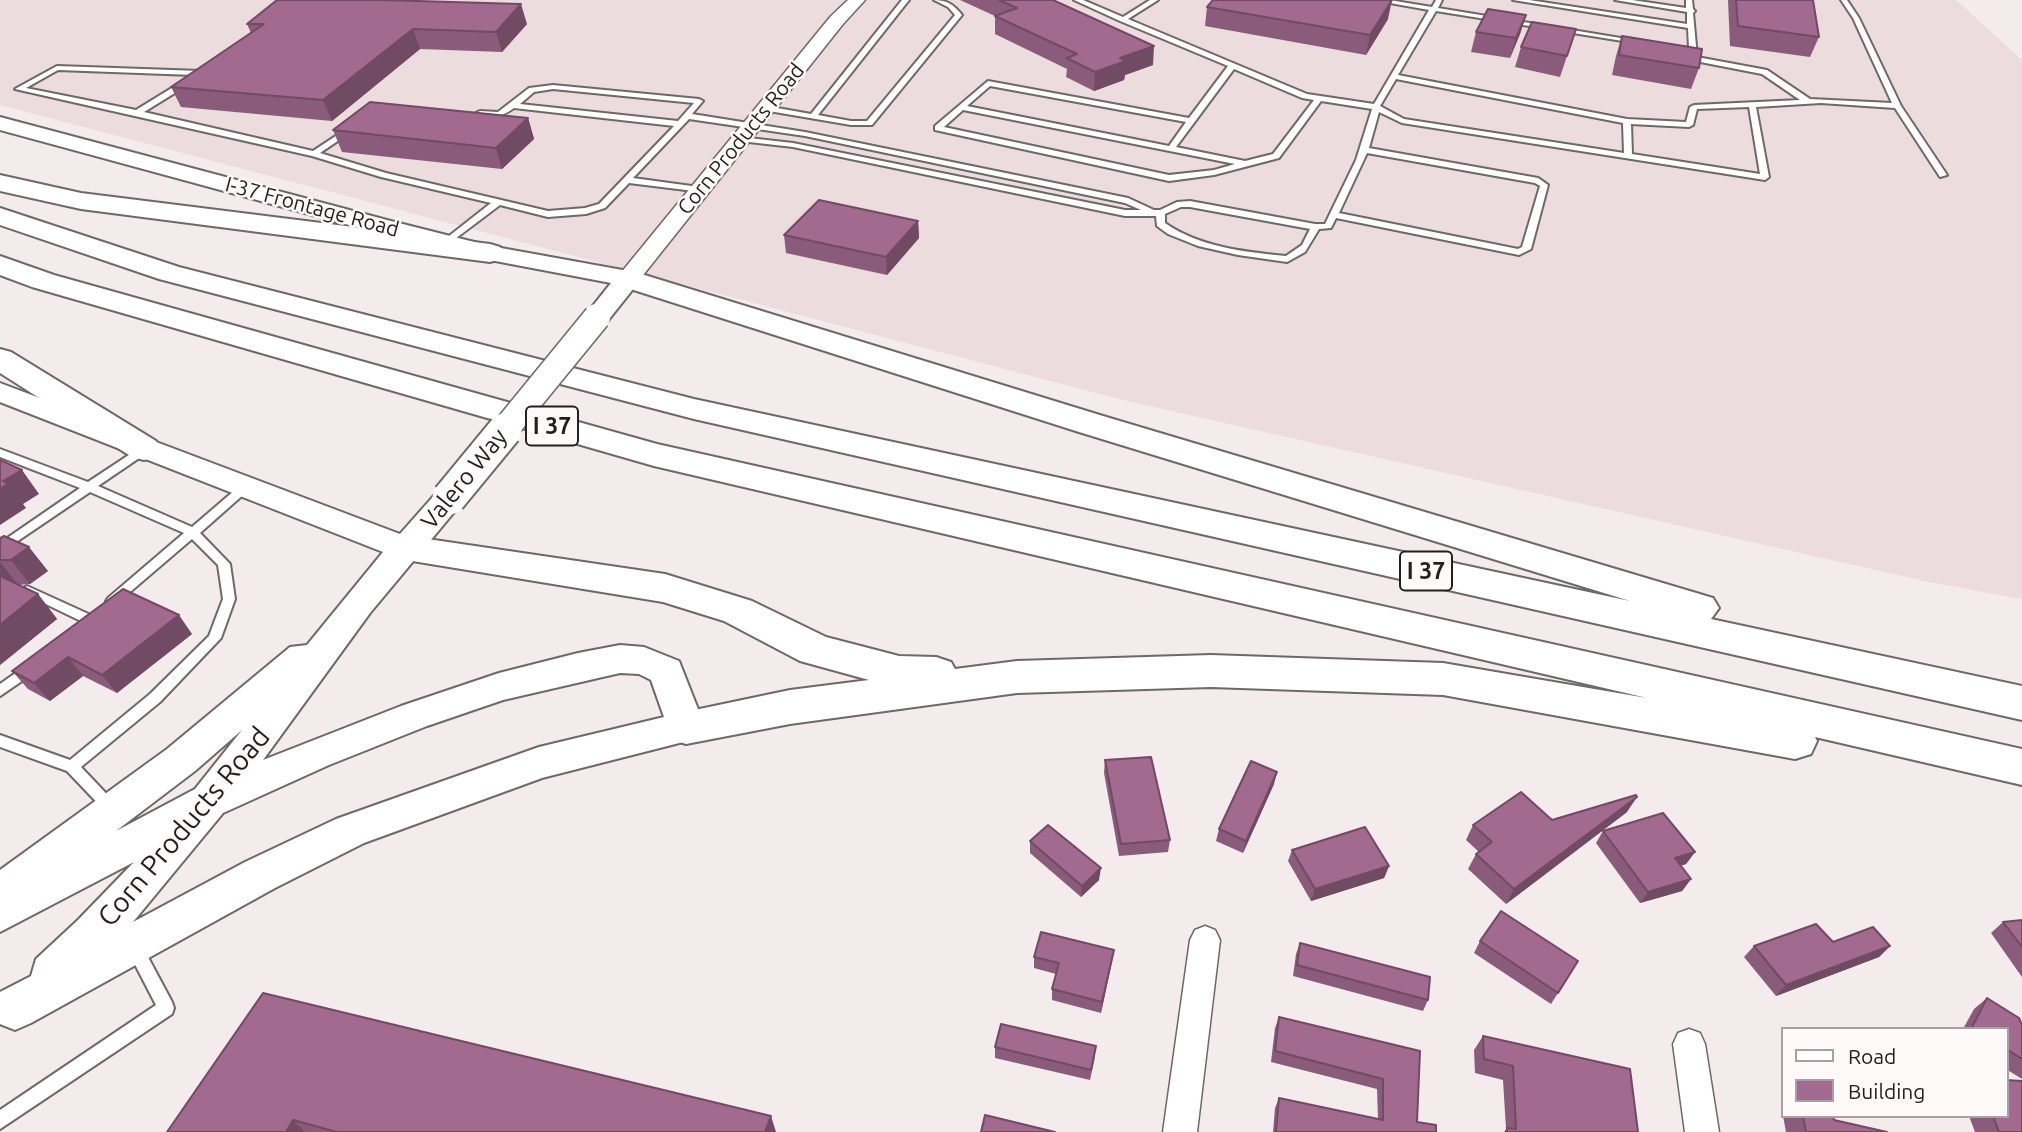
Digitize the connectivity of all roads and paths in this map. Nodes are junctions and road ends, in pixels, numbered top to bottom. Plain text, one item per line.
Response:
1 (857, 0) edge
2 (906, 0) edge
3 (937, 0) edge
4 (1077, 0) edge
5 (1154, 0) edge
6 (1376, 0) edge
7 (1439, 0) edge
8 (1516, 0) edge
9 (1618, 0) edge
10 (1689, 0) edge
11 (1844, 0) edge
12 (1433, 10) junction
13 (1692, 11) junction
14 (1122, 20) junction
15 (1692, 27) junction
16 (1638, 42) edge
17 (1665, 46) edge
18 (1693, 50) junction
19 (1231, 66) junction
20 (1396, 77) junction
21 (1318, 99) junction
22 (1807, 102) junction
23 (512, 105) junction
24 (1752, 105) junction
25 (1897, 106) junction
26 (961, 107) junction
27 (1376, 107) junction
28 (766, 108) junction
29 (137, 113) junction
30 (474, 113) edge
31 (813, 116) junction
32 (684, 120) junction
33 (1191, 121) junction
34 (1627, 121) junction
35 (0, 123) edge
36 (354, 126) edge
37 (746, 133) junction
38 (1171, 149) junction
39 (1364, 150) junction
40 (314, 154) junction
41 (1628, 156) junction
42 (1245, 164) junction
43 (1943, 175) dead end
44 (626, 180) junction
45 (0, 183) edge
46 (699, 190) junction
47 (498, 202) junction
48 (1156, 212) junction
49 (1333, 215) junction
50 (0, 216) edge
51 (1315, 227) junction
52 (447, 242) junction
53 (490, 253) junction
54 (0, 265) edge
55 (628, 279) junction
56 (0, 359) edge
57 (0, 392) edge
58 (144, 449) junction
59 (0, 453) edge
60 (89, 487) junction
61 (246, 487) junction
62 (191, 531) junction
63 (0, 549) edge
64 (407, 549) junction
65 (23, 589) edge
66 (347, 618) junction
67 (40, 660) edge
68 (1017, 677) junction
69 (0, 691) edge
70 (2007, 700) edge
71 (686, 727) junction
72 (0, 741) edge
73 (72, 767) junction
74 (2022, 767) edge
75 (2022, 775) edge
76 (209, 801) junction
77 (115, 812) junction
78 (73, 874) junction
79 (0, 894) edge
80 (0, 913) edge
81 (124, 928) junction
82 (1205, 940) dead end
83 (7, 1012) edge
84 (1689, 1044) dead end
85 (0, 1120) edge
86 (1180, 1132) edge
87 (1702, 1132) edge

1 - 28 street, Corn Products Road
2 - 31 lane
3 - 31 lane
4 - 14 lane
5 - 14 lane
6 - 12 lane
7 - 12 lane
8 - 15 lane
9 - 13 lane
10 - 13 lane
11 - 25 lane
12 - 16 lane
12 - 20 lane
13 - 15 lane
14 - 19 lane
15 - 18 lane
17 - 18 lane
18 - 22 lane
19 - 21 lane
19 - 33 lane
20 - 27 lane
20 - 34 lane
21 - 27 lane
21 - 42 lane
22 - 24 lane
22 - 25 lane
23 - 30 lane
23 - 32 lane
23 - 32 lane
24 - 34 lane
24 - 41 lane
25 - 43 lane
26 - 33 lane
26 - 38 lane
26 - 42 lane
27 - 39 lane
27 - 41 lane
28 - 31 lane
28 - 37 street, Corn Products Road
29 - 29 lane
29 - 40 lane
32 - 37 lane
32 - 44 lane
33 - 38 lane
34 - 41 lane
35 - 52 main road, I-37 Frontage Road
36 - 40 lane
37 - 46 street, Corn Products Road
37 - 48 lane
37 - 48 lane
38 - 42 lane
39 - 49 lane
39 - 49 lane
40 - 47 lane
44 - 46 lane
44 - 47 lane
45 - 53 highway
46 - 55 street, Corn Products Road
47 - 52 lane
48 - 51 lane
48 - 51 lane
49 - 51 lane
50 - 70 highway, I 37
52 - 53 main road, I-37 Frontage Road
53 - 55 main road, I-37 Frontage Road
54 - 74 highway, I 37
55 - 64 main road, Valero Way, bridge
55 - 70 highway
56 - 58 highway
57 - 58 main road
58 - 60 lane
58 - 61 main road
59 - 60 lane
60 - 62 lane
60 - 63 lane
61 - 62 lane
61 - 64 main road
62 - 65 lane
62 - 73 lane
64 - 66 main road, Corn Products Road
64 - 68 highway
66 - 76 main road, Corn Products Road
66 - 77 main road, Corn Products Road
67 - 69 lane
68 - 71 highway
68 - 75 highway
71 - 76 main road
71 - 81 main road
72 - 73 lane
73 - 77 lane
76 - 78 main road
76 - 81 main road, Corn Products Road
77 - 79 main road, Corn Products Road
78 - 80 main road
78 - 81 main road
81 - 83 main road, Corn Products Road
81 - 85 lane
82 - 86 street
84 - 87 street

